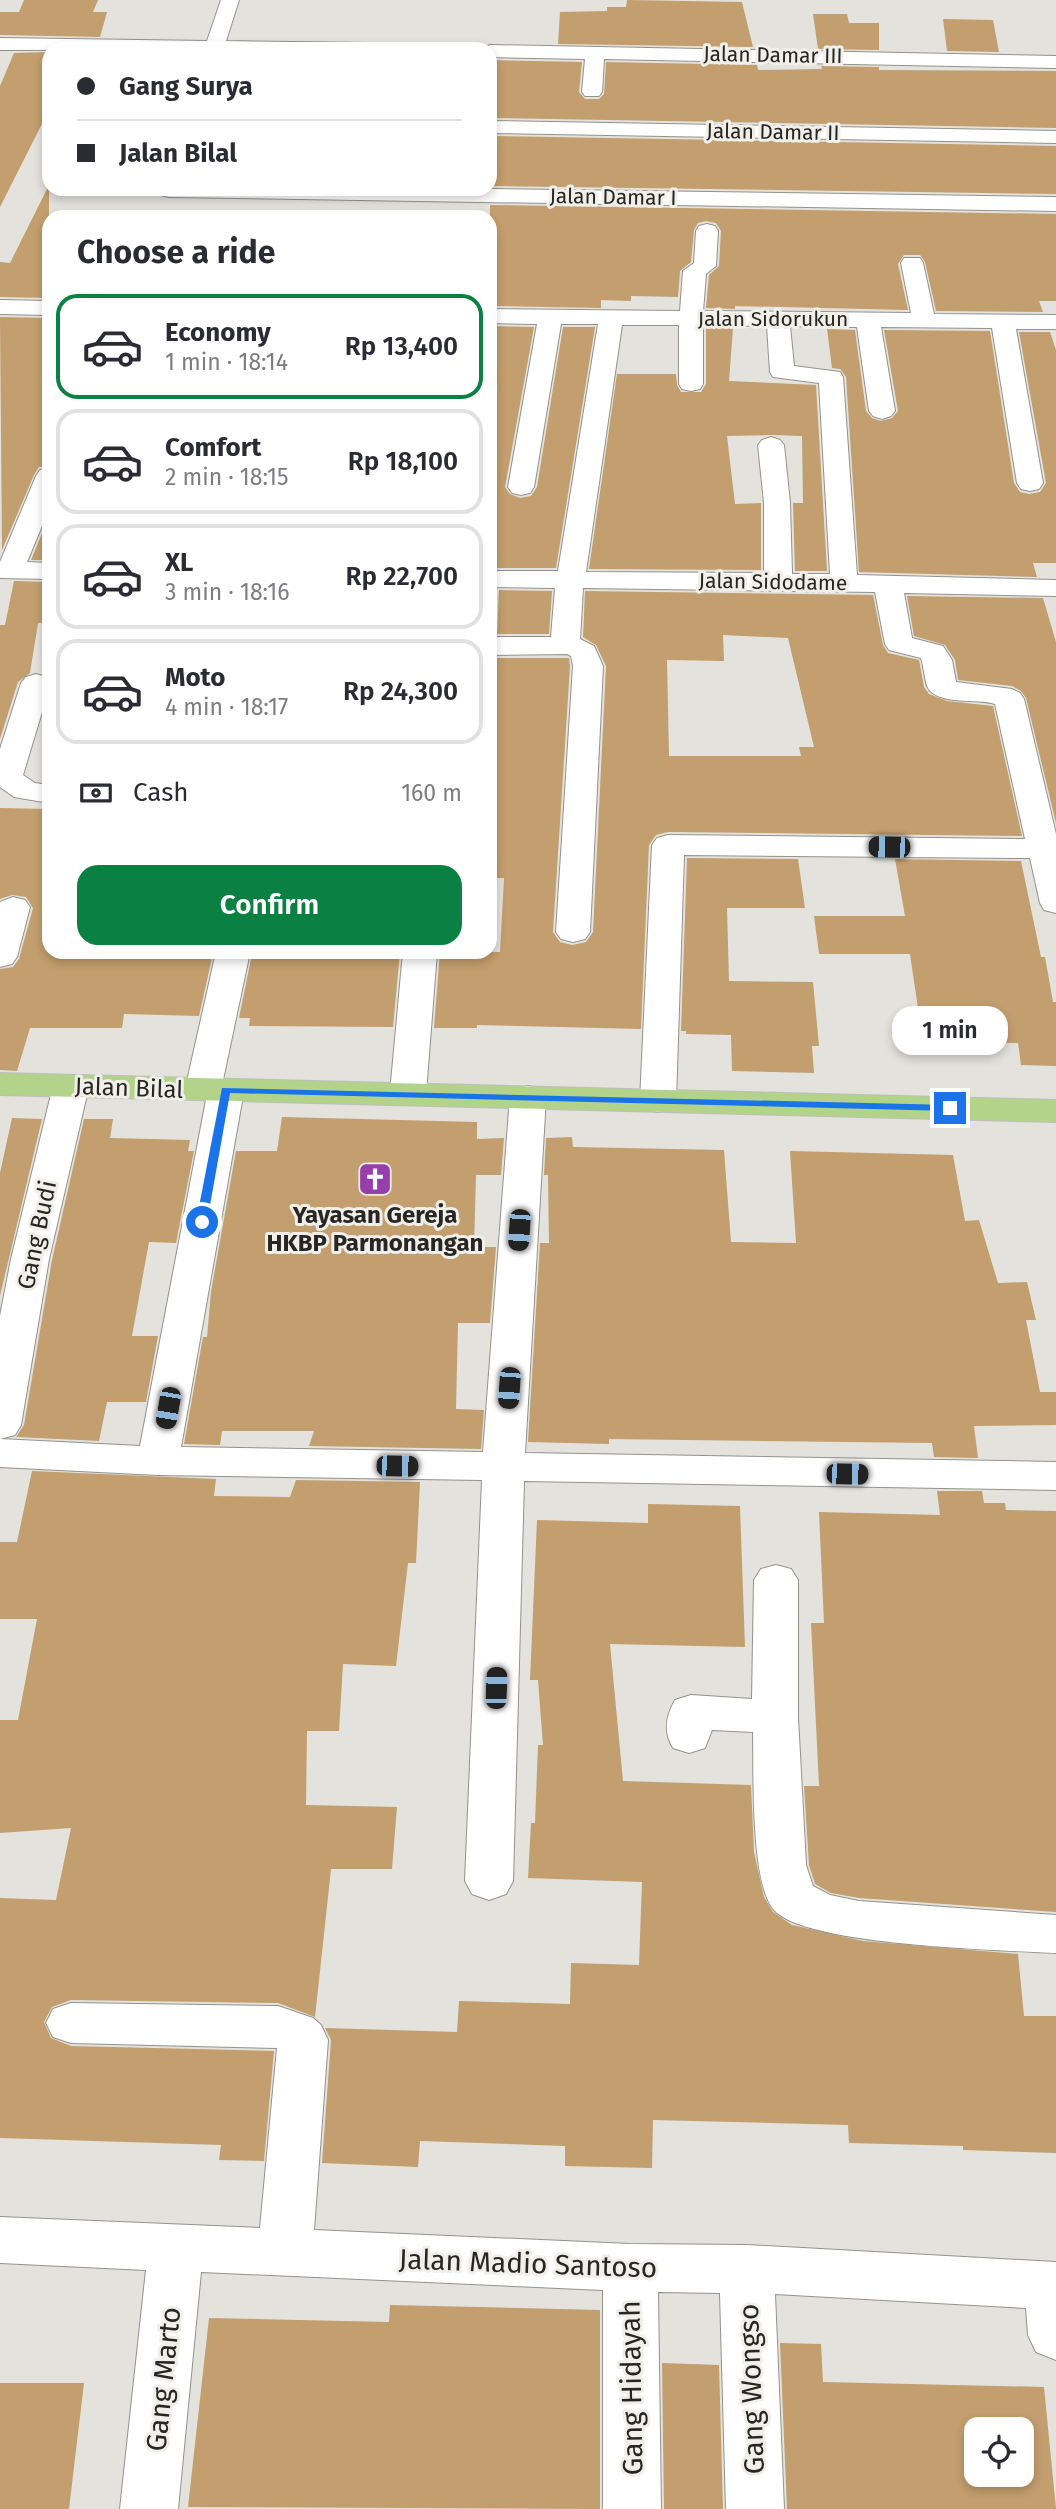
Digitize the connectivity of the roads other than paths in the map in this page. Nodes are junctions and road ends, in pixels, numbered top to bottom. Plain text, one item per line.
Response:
1 (230, 0) edge
2 (216, 42) edge
3 (0, 44) edge
4 (42, 45) edge
5 (497, 51) edge
6 (595, 52) junction
7 (1056, 62) edge
8 (592, 92) dead end
9 (497, 127) edge
10 (1056, 137) edge
11 (167, 196) edge
12 (1056, 204) edge
13 (707, 231) dead end
14 (912, 263) dead end
15 (0, 307) edge
16 (42, 308) edge
17 (497, 316) edge
18 (550, 317) junction
19 (611, 318) junction
20 (691, 319) junction
21 (778, 319) junction
22 (868, 320) junction
23 (924, 320) junction
24 (1003, 321) junction
25 (1054, 327) edge
26 (691, 384) dead end
27 (882, 411) dead end
28 (771, 445) dead end
29 (1030, 484) dead end
30 (521, 487) dead end
31 (42, 491) edge
32 (5, 570) edge
33 (42, 571) edge
34 (497, 579) edge
35 (570, 580) junction
36 (778, 582) junction
37 (844, 582) junction
38 (888, 584) junction
39 (1056, 588) edge
40 (565, 645) junction
41 (497, 646) edge
42 (36, 683) dead end
43 (42, 794) edge
44 (1049, 849) edge
45 (1056, 903) edge
46 (13, 907) dead end
47 (573, 932) dead end
48 (0, 957) edge
49 (232, 959) edge
50 (419, 959) edge
51 (0, 1084) edge
52 (71, 1086) junction
53 (214, 1090) junction
54 (408, 1093) junction
55 (528, 1097) junction
56 (658, 1101) junction
57 (1056, 1111) edge
58 (0, 1425) edge
59 (0, 1453) edge
60 (158, 1461) junction
61 (503, 1468) junction
62 (1056, 1476) edge
63 (776, 1580) dead end
64 (690, 1712) dead end
65 (775, 1717) junction
66 (489, 1881) dead end
67 (1056, 1934) edge
68 (71, 2023) dead end
69 (0, 2239) edge
70 (176, 2248) junction
71 (285, 2252) junction
72 (630, 2268) junction
73 (747, 2269) junction
74 (1054, 2303) edge
75 (149, 2509) edge
76 (632, 2509) edge
77 (755, 2509) edge

1 - 2 street
3 - 4 street
5 - 6 street, Jalan Damar III
6 - 7 street, Jalan Damar III
6 - 8 street
9 - 10 street, Jalan Damar II
11 - 12 street, Jalan Damar I
13 - 20 street
14 - 23 street
15 - 16 street
17 - 18 street, Jalan Sidorukun
18 - 19 street, Jalan Sidorukun
18 - 30 street
19 - 20 street, Jalan Sidorukun
19 - 35 street
20 - 21 street, Jalan Sidorukun
20 - 26 street
21 - 22 street, Jalan Sidorukun
21 - 37 street
22 - 23 street, Jalan Sidorukun
22 - 27 street
23 - 24 street, Jalan Sidorukun
24 - 25 street, Jalan Sidorukun
24 - 29 street
28 - 36 street
31 - 32 street
32 - 33 street
34 - 35 street, Jalan Sidodame
35 - 36 street, Jalan Sidodame
35 - 40 street
36 - 37 street, Jalan Sidodame
37 - 38 street, Jalan Sidodame
38 - 39 street, Jalan Sidodame
38 - 44 street
40 - 41 street
40 - 47 street
42 - 43 street
44 - 45 street
44 - 56 street
46 - 48 street
49 - 53 street
50 - 54 street
51 - 52 main road, Jalan Bilal
52 - 53 main road, Jalan Bilal
52 - 58 street, Gang Budi
53 - 54 main road, Jalan Bilal
53 - 60 street
54 - 55 main road, Jalan Bilal
55 - 56 main road, Jalan Bilal
55 - 61 street
56 - 57 main road, Jalan Bilal
59 - 60 street
60 - 61 street
61 - 62 street
61 - 66 street
63 - 65 street
64 - 65 street
65 - 67 street
68 - 71 street
69 - 70 street, Jalan Madio Santoso
70 - 71 street, Jalan Madio Santoso
70 - 75 street, Gang Marto
71 - 72 street, Jalan Madio Santoso
72 - 73 street, Jalan Madio Santoso
72 - 76 street, Gang Hidayah
73 - 74 street, Jalan Madio Santoso
73 - 77 street, Gang Wongso

